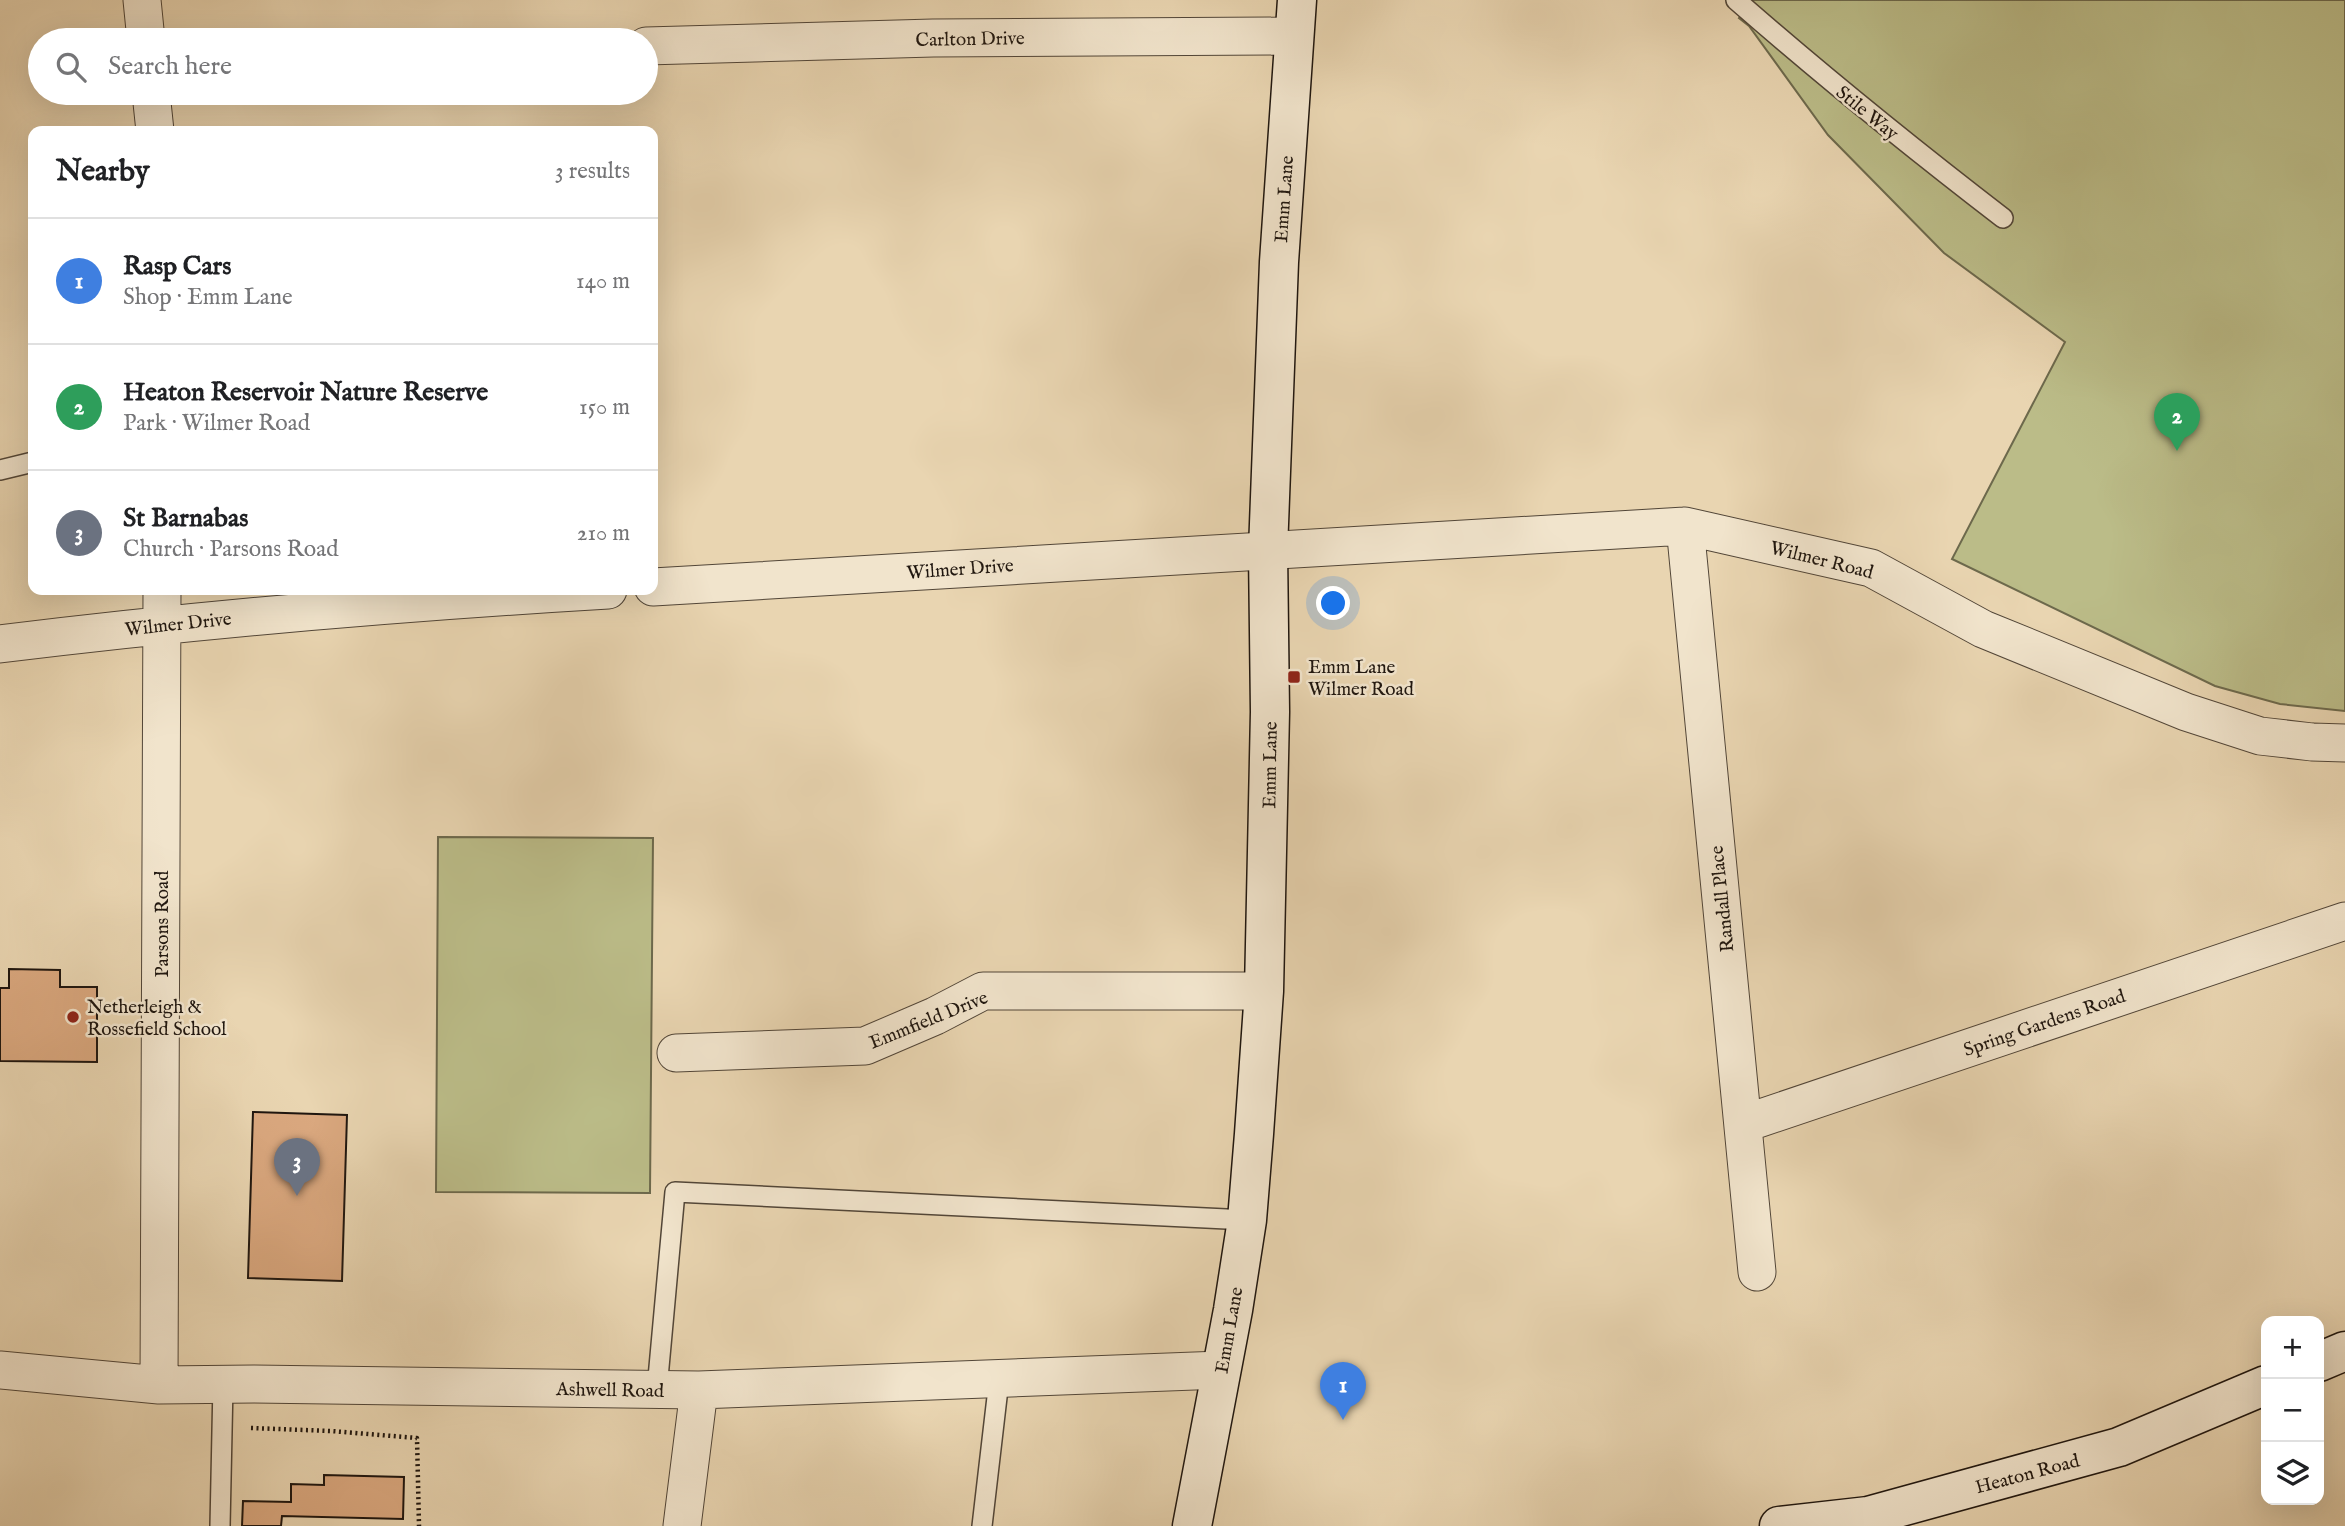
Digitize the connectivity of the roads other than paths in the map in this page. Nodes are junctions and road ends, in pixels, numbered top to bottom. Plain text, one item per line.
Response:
1 (142, 0) edge
2 (1736, 0) edge
3 (1295, 18) edge
4 (145, 28) edge
5 (658, 46) edge
6 (152, 105) edge
7 (154, 126) edge
8 (2003, 218) dead end
9 (28, 463) edge
10 (0, 470) edge
11 (1685, 526) junction
12 (1268, 550) junction
13 (658, 587) edge
14 (524, 595) edge
15 (162, 607) edge
16 (0, 643) edge
17 (2345, 743) edge
18 (2345, 921) edge
19 (1264, 991) junction
20 (676, 1053) dead end
21 (1744, 1124) junction
22 (1247, 1220) junction
23 (1757, 1272) dead end
24 (2345, 1351) edge
25 (2324, 1360) edge
26 (0, 1370) edge
27 (1221, 1370) junction
28 (999, 1380) junction
29 (223, 1384) junction
30 (159, 1385) junction
31 (2261, 1387) edge
32 (657, 1390) junction
33 (699, 1390) junction
34 (220, 1526) edge
35 (682, 1526) edge
36 (982, 1526) edge
37 (1192, 1526) edge
38 (1779, 1526) edge

1 - 4 street
2 - 8 lane, Stile Way
3 - 5 street, Carlton Drive
3 - 12 street, Emm Lane
6 - 7 street
9 - 10 lane
11 - 12 street, Wilmer Road
11 - 17 street, Wilmer Road
11 - 21 street, Randall Place
12 - 13 street, Wilmer Drive
12 - 19 street, Emm Lane
14 - 15 street, Wilmer Drive
15 - 16 street, Wilmer Drive
15 - 30 street, Parsons Road
18 - 21 street, Spring Gardens Road
19 - 20 street, Emmfield Drive
19 - 22 street, Emm Lane
21 - 23 street, Randall Place
22 - 27 street, Emm Lane
22 - 32 lane
24 - 25 street
26 - 30 street, Ashwell Road
27 - 28 street, Ashwell Road
27 - 37 street, Emm Lane
28 - 33 street, Ashwell Road
28 - 36 lane
29 - 30 street, Ashwell Road
29 - 32 street, Ashwell Road
29 - 34 lane
31 - 38 street, Heaton Road
32 - 33 street, Ashwell Road
33 - 35 street

